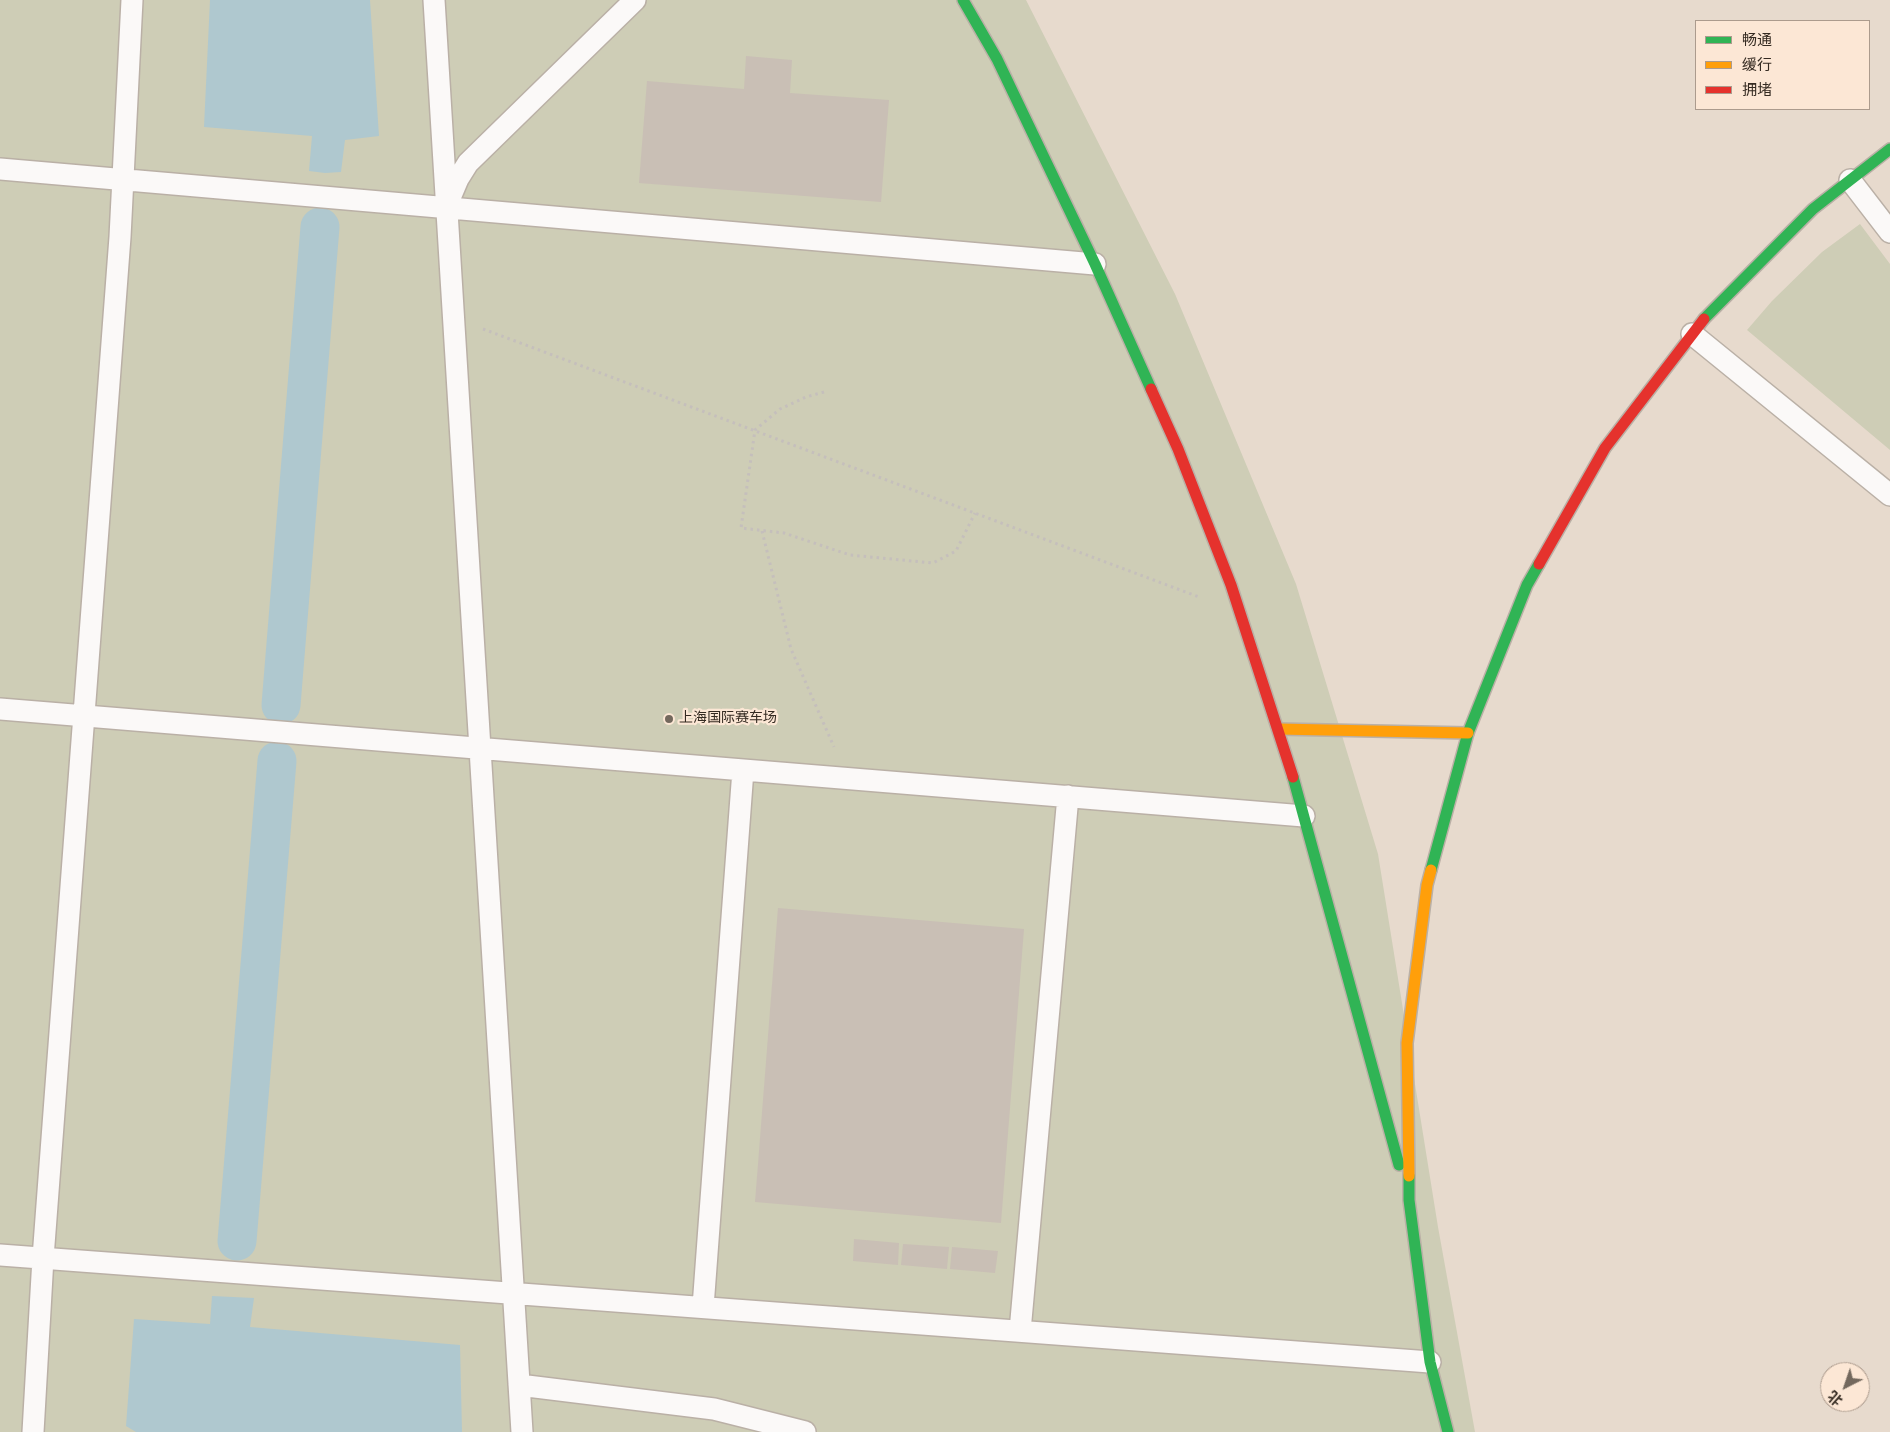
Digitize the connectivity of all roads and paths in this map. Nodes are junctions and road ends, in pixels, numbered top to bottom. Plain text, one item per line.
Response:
1 (132, 0) edge
2 (434, 0) edge
3 (635, 0) edge
4 (963, 0) edge
5 (441, 117) junction
6 (1890, 149) edge
7 (478, 153) junction
8 (0, 169) edge
9 (1850, 180) junction
10 (123, 181) junction
11 (446, 209) junction
12 (1890, 232) edge
13 (1096, 264) junction
14 (452, 318) junction
15 (1692, 334) junction
16 (824, 392) dead end
17 (754, 430) junction
18 (1890, 495) edge
19 (975, 513) junction
20 (762, 530) junction
21 (1241, 613) junction
22 (0, 709) edge
23 (84, 716) junction
24 (1279, 729) junction
25 (1468, 733) junction
26 (479, 749) junction
27 (743, 770) junction
28 (848, 778) junction
29 (1068, 796) junction
30 (1304, 816) junction
31 (1409, 1200) junction
32 (0, 1255) edge
33 (43, 1258) junction
34 (513, 1292) junction
35 (703, 1307) junction
36 (1020, 1331) junction
37 (1430, 1362) junction
38 (519, 1385) junction
39 (33, 1432) edge
40 (522, 1432) edge
41 (805, 1432) edge
42 (1448, 1432) edge

1 - 10 lane
2 - 5 lane
3 - 7 lane
4 - 13 street
5 - 7 lane
5 - 11 lane
6 - 9 street
7 - 11 lane
8 - 10 lane
9 - 12 lane
9 - 15 street
10 - 11 lane
10 - 23 lane
11 - 13 lane
11 - 14 lane
13 - 21 street
14 - 17 path
14 - 26 lane
15 - 18 lane
15 - 25 street
16 - 17 path
17 - 19 path
17 - 20 path
19 - 20 path
19 - 21 path
20 - 28 path
21 - 24 street
22 - 23 lane
23 - 26 lane
23 - 33 lane
24 - 25 street
24 - 30 street
25 - 31 street
26 - 27 lane
26 - 34 lane
27 - 28 lane
27 - 35 lane
28 - 29 lane
29 - 30 lane
29 - 36 lane
30 - 31 street
31 - 37 street
32 - 33 lane
33 - 34 lane
33 - 39 lane
34 - 35 lane
34 - 38 lane
35 - 36 lane
36 - 37 lane
37 - 42 street
38 - 40 lane
38 - 41 lane

